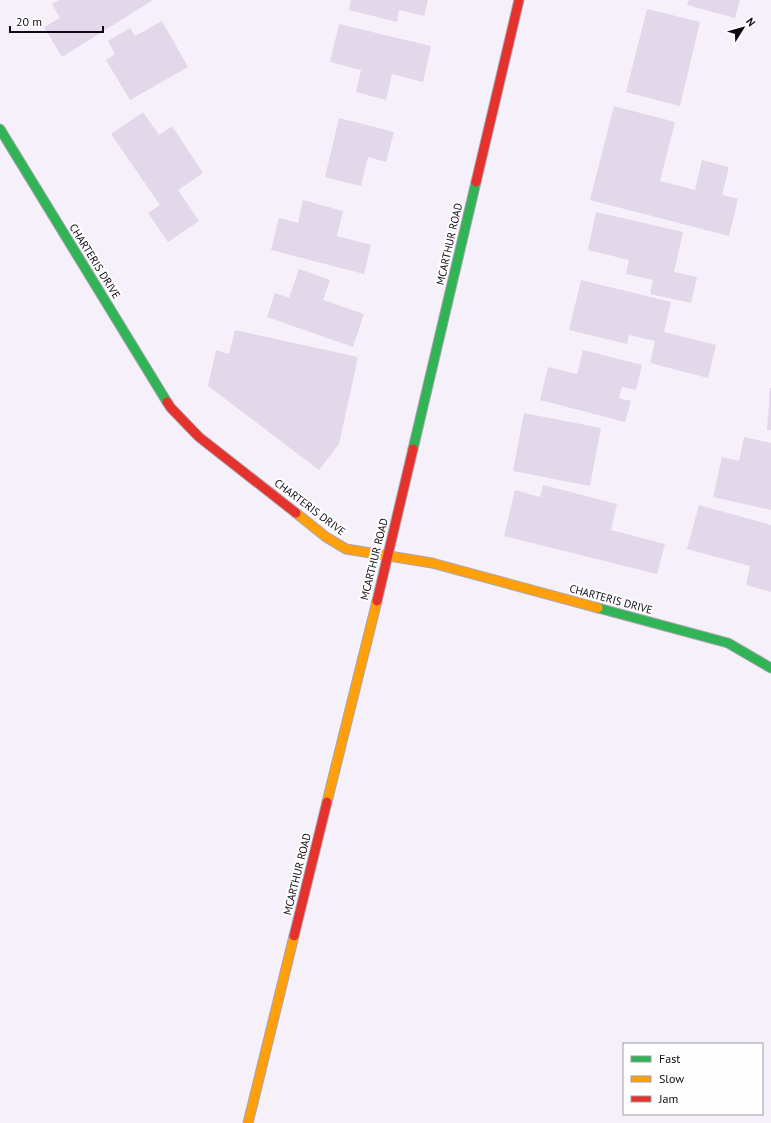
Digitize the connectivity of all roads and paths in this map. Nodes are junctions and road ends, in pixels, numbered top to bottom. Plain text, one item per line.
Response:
1 (519, 0) edge
2 (0, 129) edge
3 (388, 555) junction
4 (771, 668) edge
5 (248, 1123) edge

1 - 3 street, MCARTHUR ROAD
2 - 3 street, CHARTERIS DRIVE
3 - 4 street, CHARTERIS DRIVE
3 - 5 street, MCARTHUR ROAD

